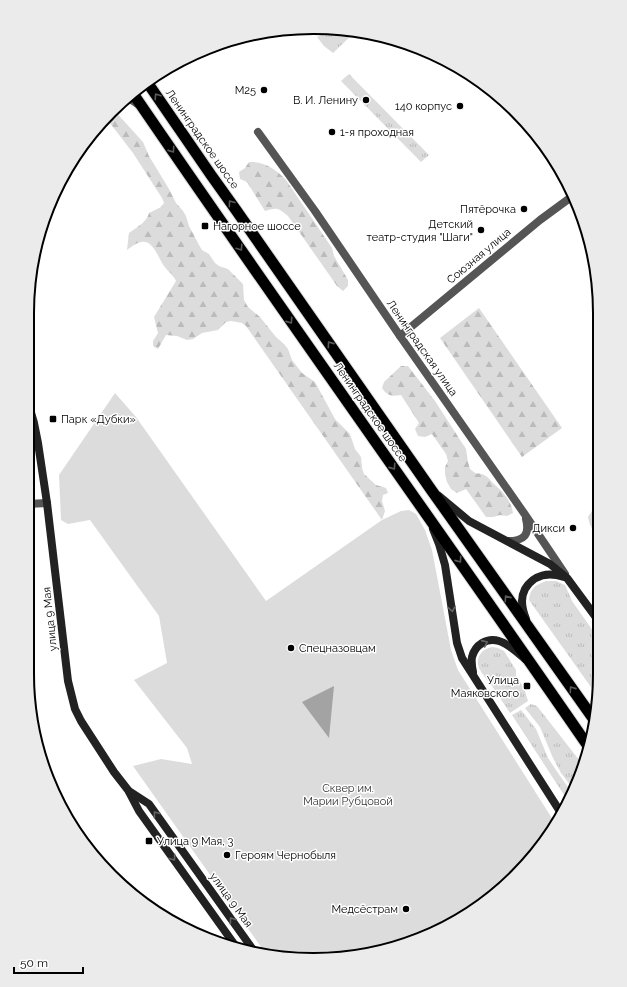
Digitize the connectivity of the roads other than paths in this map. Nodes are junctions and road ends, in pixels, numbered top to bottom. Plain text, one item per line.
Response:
1 (150, 87) edge
2 (136, 98) edge
3 (132, 100) edge
4 (142, 107) junction
5 (258, 132) dead end
6 (568, 199) edge
7 (400, 336) junction
8 (34, 423) edge
9 (432, 491) junction
10 (47, 503) junction
11 (34, 504) edge
12 (526, 516) junction
13 (429, 517) junction
14 (508, 541) junction
15 (548, 550) junction
16 (550, 564) junction
17 (543, 575) junction
18 (567, 578) junction
19 (593, 613) edge
20 (530, 630) junction
21 (533, 666) junction
22 (473, 675) junction
23 (590, 714) edge
24 (584, 741) edge
25 (128, 790) junction
26 (558, 809) edge
27 (231, 940) edge
28 (250, 946) edge

9 -> 1 highway, Ленинградское шоссе
2 - 4 highway, Ленинградское шоссе
3 - 4 street
4 -> 13 highway, Ленинградское шоссе
5 - 7 street, Ленинградская улица
6 - 7 street, Союзная улица
7 - 12 street, Ленинградская улица
8 - 10 main road, улица 9 Мая
9 - 14 main road
20 -> 9 highway, Ленинградское шоссе
10 - 11 street
10 - 25 main road, улица 9 Мая
12 - 14 street
12 - 15 street, Ленинградская улица
13 -> 21 highway, Ленинградское шоссе
13 -> 22 main road
14 - 16 main road
15 - 16 street
15 - 18 street, Ленинградская улица
16 - 17 street
16 - 18 main road
17 - 18 main road
17 - 20 main road
18 - 19 main road
23 -> 20 highway, Ленинградское шоссе
22 -> 21 main road
21 - 24 highway, Ленинградское шоссе
22 - 26 main road
25 -> 27 main road, улица 9 Мая
28 -> 25 main road, улица 9 Мая

